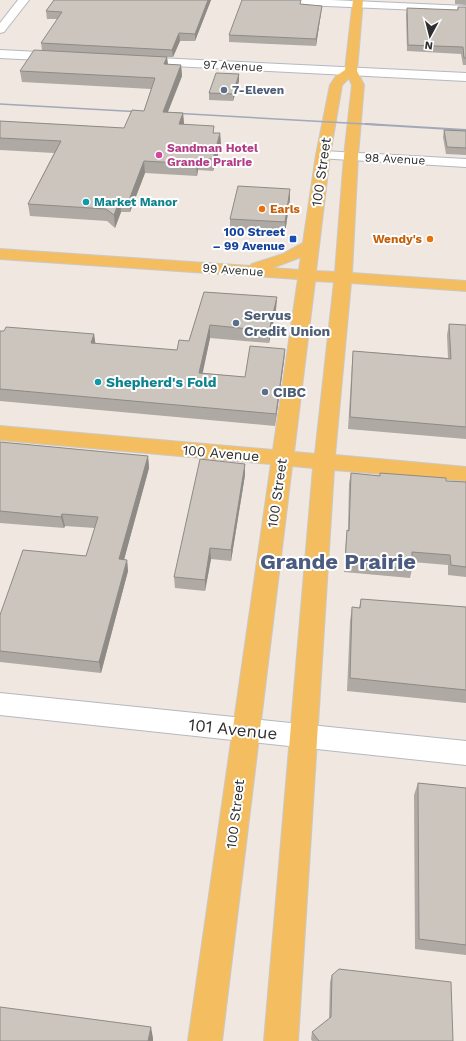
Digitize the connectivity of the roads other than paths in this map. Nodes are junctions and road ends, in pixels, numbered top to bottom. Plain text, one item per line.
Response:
1 (24, 0) edge
2 (257, 0) edge
3 (358, 2) edge
4 (466, 9) edge
5 (0, 30) edge
6 (0, 54) edge
7 (72, 58) edge
8 (128, 60) edge
9 (351, 71) junction
10 (466, 77) edge
11 (323, 155) junction
12 (351, 156) junction
13 (466, 163) edge
14 (312, 245) junction
15 (0, 254) edge
16 (243, 270) junction
17 (306, 275) junction
18 (343, 277) junction
19 (466, 286) edge
20 (0, 434) edge
21 (281, 459) junction
22 (324, 462) junction
23 (466, 474) edge
24 (0, 704) edge
25 (246, 731) junction
26 (302, 737) junction
27 (466, 753) edge
28 (205, 1041) edge
29 (281, 1041) edge

1 - 5 street
2 - 3 street
3 - 4 street
3 - 9 main road, 100 Street
6 - 7 street
8 - 9 street, 97 Avenue
9 - 10 street, 97 Avenue
9 - 11 main road, 100 Street
9 - 12 main road, 100 Street
11 - 12 street, 98 Avenue
11 - 14 main road, 100 Street
12 - 13 street, 98 Avenue
12 - 18 main road, 100 Street
14 - 16 main road
14 - 17 main road, 100 Street
15 - 16 main road, 99 Avenue
16 - 17 main road, 99 Avenue
17 - 18 main road, 99 Avenue
17 - 21 main road, 100 Street
18 - 19 main road, 99 Avenue
18 - 22 main road, 100 Street
20 - 21 main road, 100 Avenue
21 - 22 main road, 100 Avenue
21 - 25 main road, 100 Street
22 - 23 main road, 100 Avenue
22 - 26 main road, 100 Street
24 - 25 street, 101 Avenue
25 - 26 street, 101 Avenue
25 - 28 main road, 100 Street
26 - 27 street, 101 Avenue
26 - 29 main road, 100 Street

